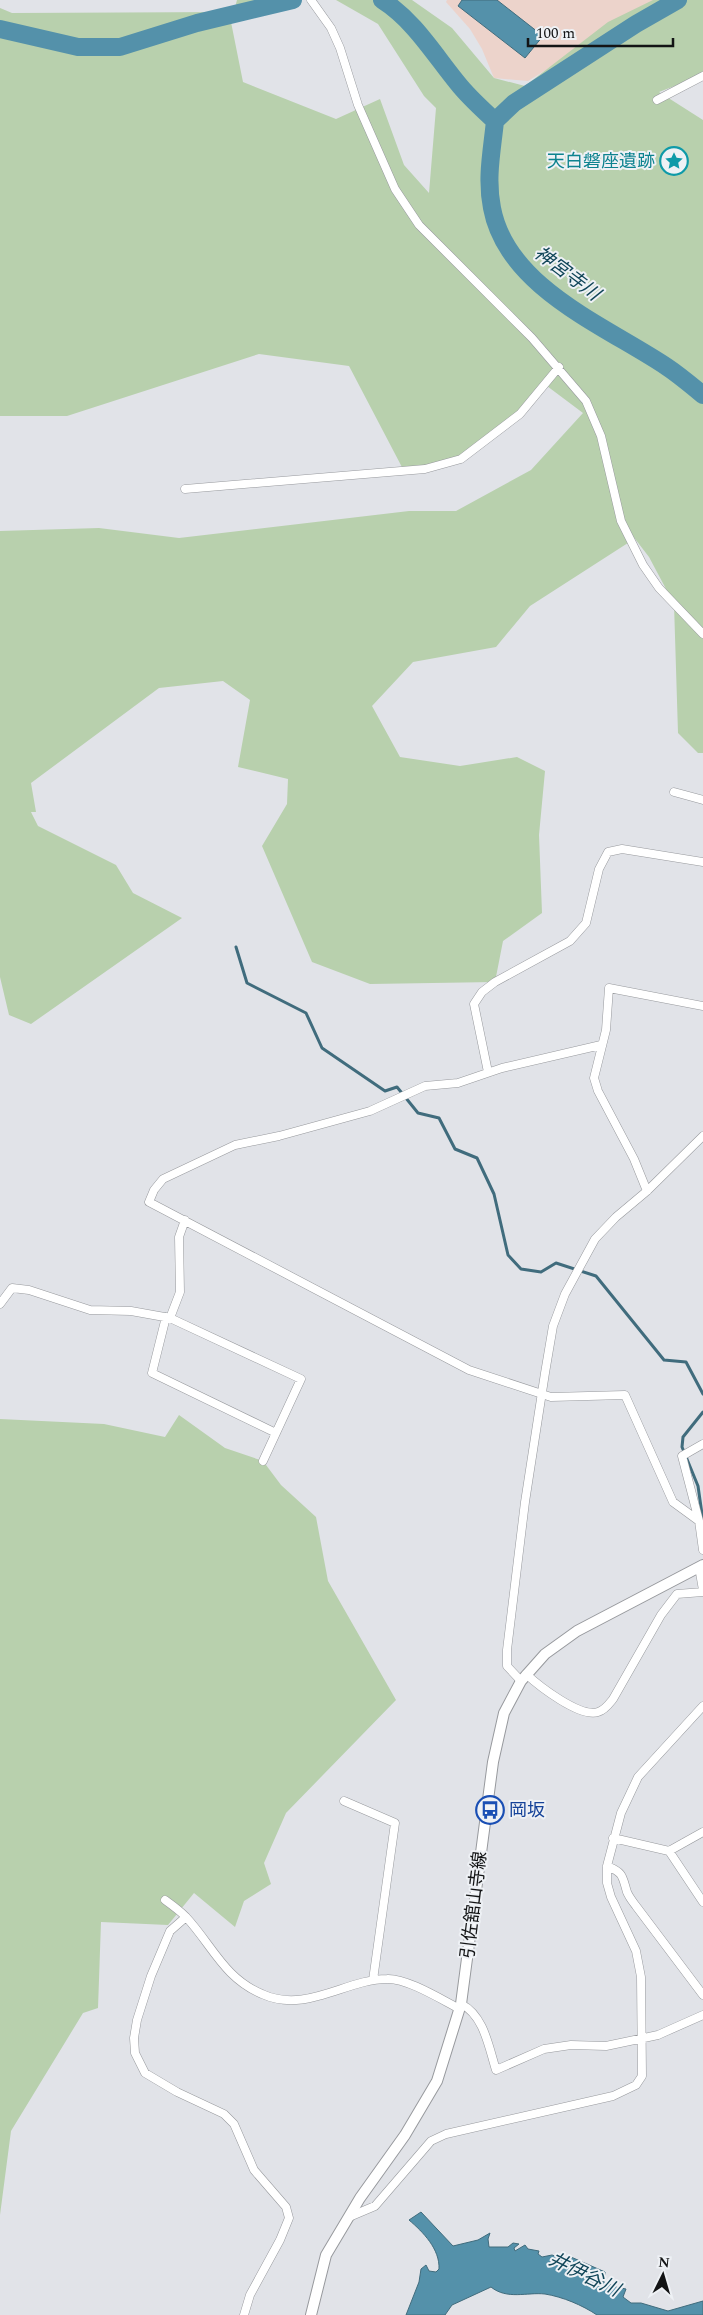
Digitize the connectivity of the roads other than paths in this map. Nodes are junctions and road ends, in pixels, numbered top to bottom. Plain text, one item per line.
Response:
1 (312, 0) edge
2 (703, 76) edge
3 (657, 100) dead end
4 (559, 367) junction
5 (185, 489) dead end
6 (703, 634) edge
7 (674, 792) dead end
8 (703, 800) edge
9 (703, 862) edge
10 (703, 1006) edge
11 (601, 1044) junction
12 (488, 1072) junction
13 (703, 1136) edge
14 (647, 1191) junction
15 (185, 1220) junction
16 (0, 1304) edge
17 (168, 1317) junction
18 (543, 1394) junction
19 (276, 1434) junction
20 (703, 1444) edge
21 (263, 1461) dead end
22 (699, 1521) junction
23 (703, 1550) edge
24 (701, 1566) edge
25 (703, 1591) edge
26 (524, 1677) junction
27 (703, 1706) edge
28 (344, 1801) dead end
29 (703, 1832) edge
30 (614, 1838) junction
31 (669, 1851) junction
32 (607, 1866) junction
33 (165, 1900) dead end
34 (703, 1902) edge
35 (186, 1917) junction
36 (373, 1980) junction
37 (703, 1994) edge
38 (461, 2007) junction
39 (703, 2015) edge
40 (641, 2037) junction
41 (348, 2217) junction
42 (244, 2315) edge
43 (311, 2315) edge

1 - 4 street
2 - 3 street
4 - 5 street
4 - 6 street
7 - 8 street
9 - 12 street
10 - 11 street
11 - 12 street
11 - 14 street
12 - 15 street
13 - 14 street
14 - 18 street
15 - 17 street
15 - 18 street
16 - 17 street
17 - 19 street
17 - 19 street
18 - 22 street
18 - 26 street
19 - 21 street
20 - 22 street
22 - 23 street
24 - 25 street
24 - 26 main road, 引佐舘山寺線
25 - 26 street
26 - 38 main road, 引佐舘山寺線
27 - 30 street
28 - 36 street
29 - 31 street
30 - 31 street
30 - 32 street
31 - 34 street
32 - 37 street
32 - 40 street
33 - 35 street
35 - 36 street
35 - 42 street
36 - 38 street
38 - 40 street
38 - 41 main road, 引佐舘山寺線
39 - 40 street
40 - 41 street
41 - 43 main road, 引佐舘山寺線

